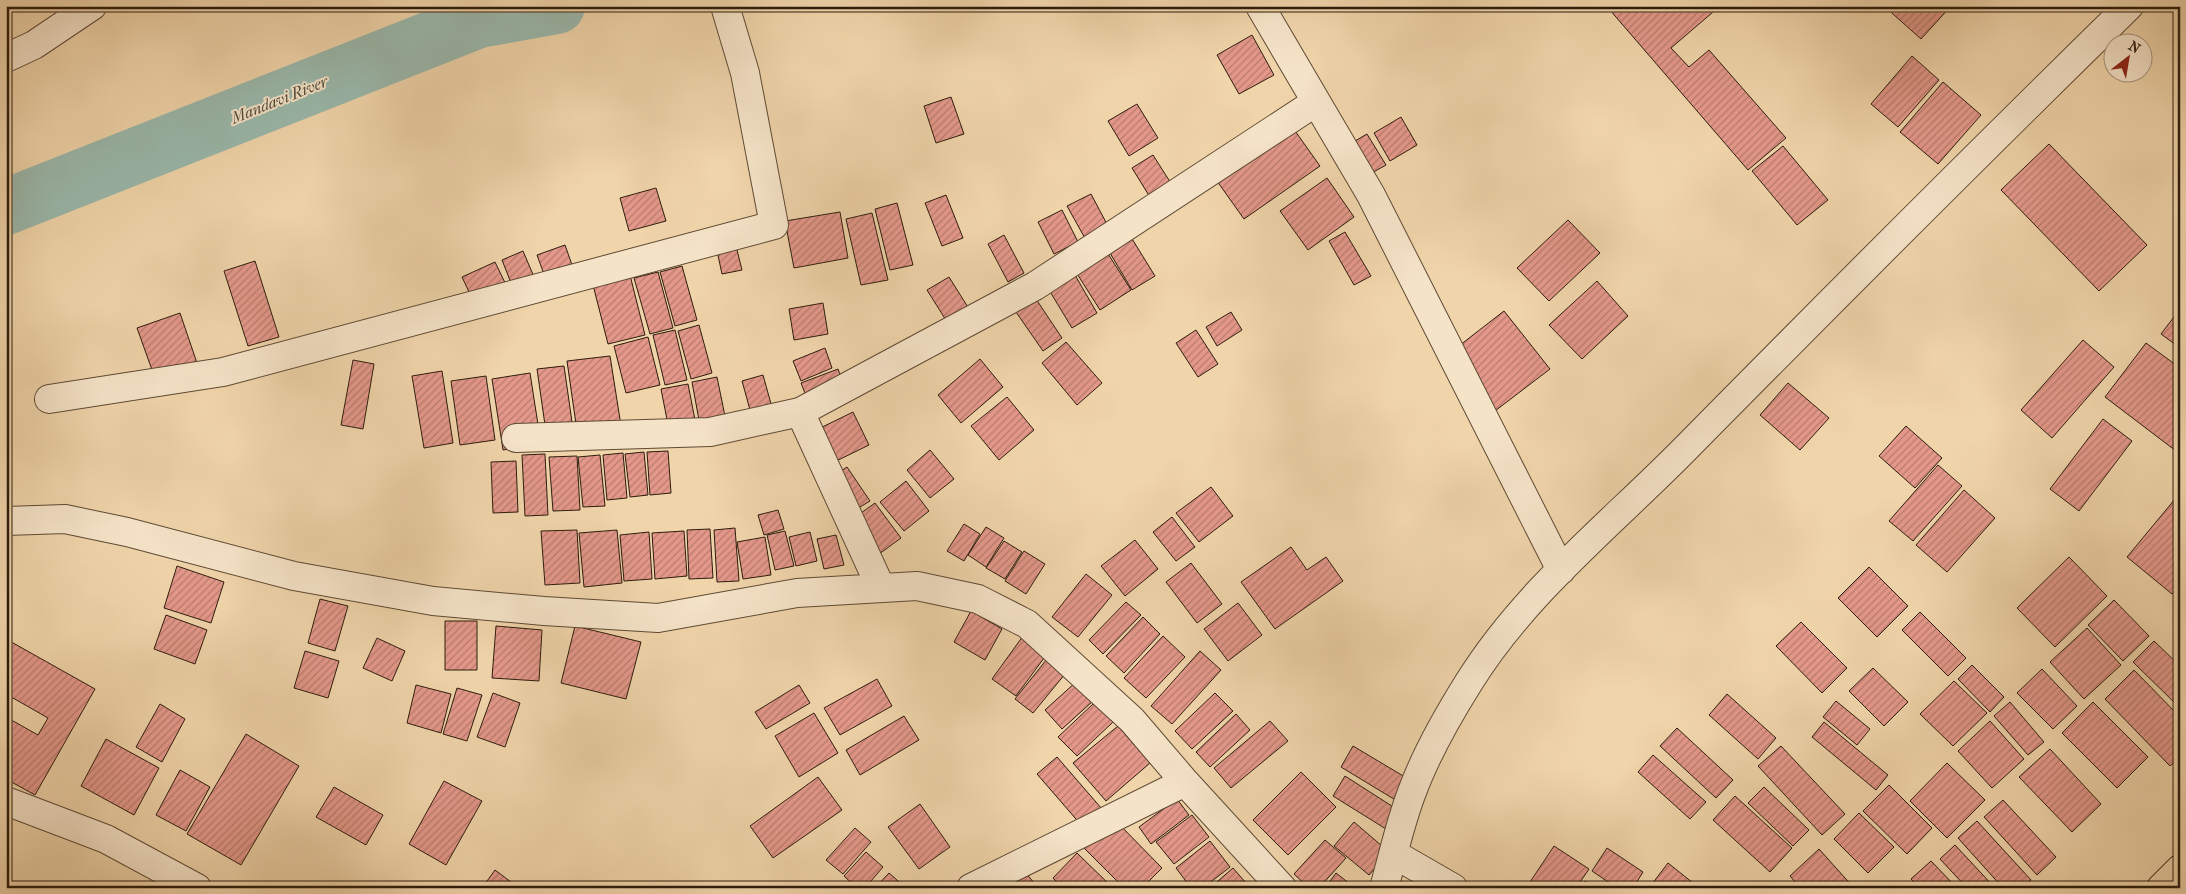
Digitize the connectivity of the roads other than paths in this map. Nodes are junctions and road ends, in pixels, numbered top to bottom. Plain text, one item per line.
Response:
1 (92, 6) edge
2 (725, 6) edge
3 (1260, 6) edge
4 (2129, 6) edge
5 (6, 58) edge
6 (1316, 102) junction
7 (49, 399) dead end
8 (800, 412) junction
9 (516, 438) dead end
10 (6, 521) edge
11 (1561, 570) junction
12 (881, 588) junction
13 (1185, 782) junction
14 (6, 801) edge
15 (1394, 854) junction
16 (2180, 869) edge
17 (197, 888) edge
18 (971, 888) edge
19 (1282, 888) edge
20 (1384, 888) edge
21 (1453, 888) edge
22 (2161, 888) edge

1 - 5 street
2 - 7 street
3 - 6 street
4 - 11 street
6 - 8 street
6 - 11 street
8 - 9 street
8 - 12 street
10 - 12 street
11 - 15 street
12 - 13 street
13 - 18 street
13 - 19 street
14 - 17 street
15 - 20 street
15 - 21 street
16 - 22 main road

